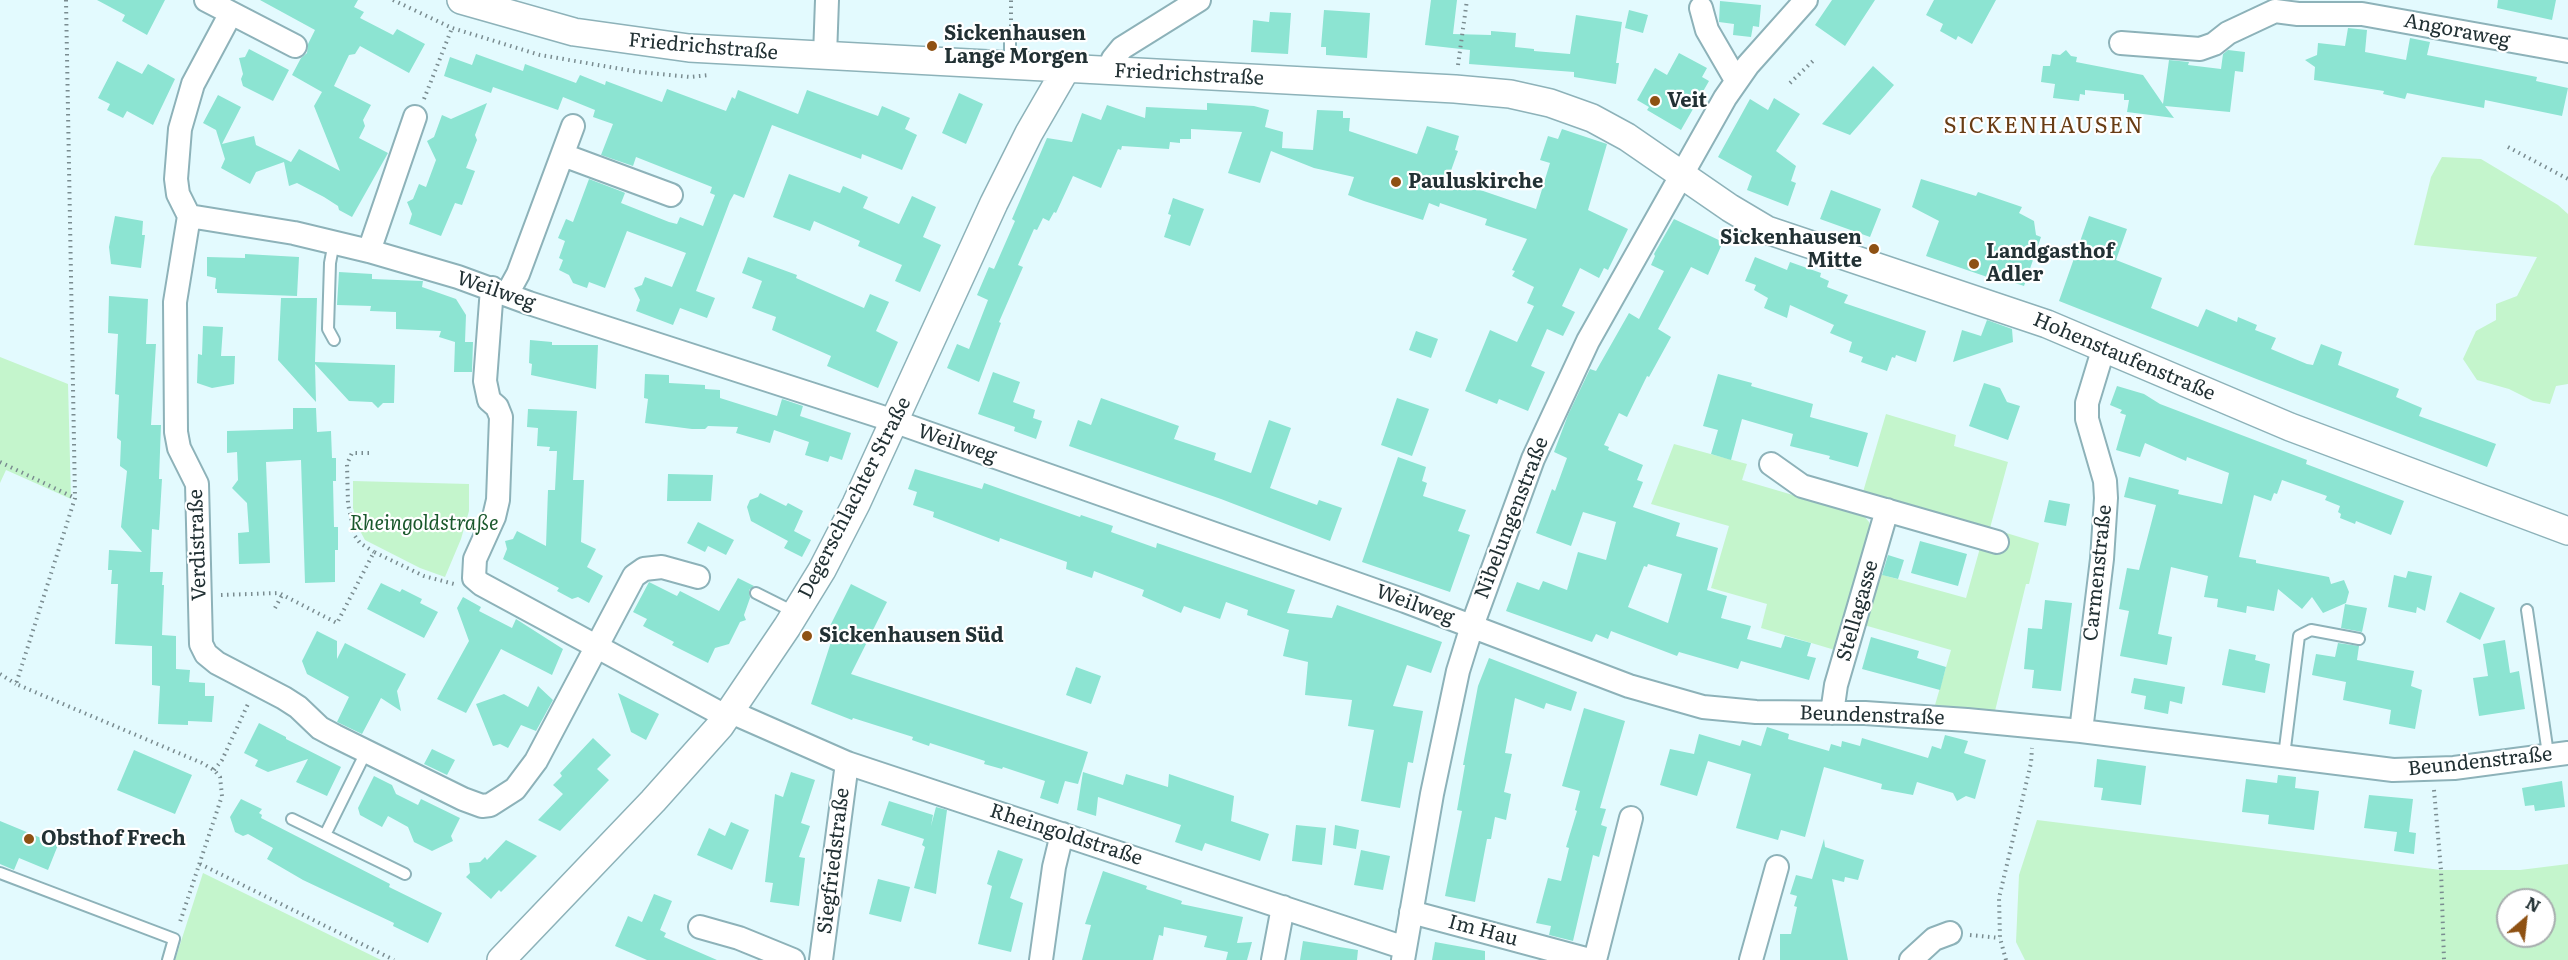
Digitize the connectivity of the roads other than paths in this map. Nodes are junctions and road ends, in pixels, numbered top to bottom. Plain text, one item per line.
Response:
1 (206, 0) edge
2 (461, 0) edge
3 (827, 0) edge
4 (1198, 0) edge
5 (1806, 0) edge
6 (2268, 5) edge
7 (1701, 8) dead end
8 (231, 13) junction
9 (2121, 43) dead end
10 (294, 46) dead end
11 (2568, 51) edge
12 (825, 56) junction
13 (1066, 69) junction
14 (1107, 70) junction
15 (1736, 80) junction
16 (416, 117) road end
17 (573, 126) dead end
18 (563, 155) junction
19 (1684, 175) junction
20 (671, 195) dead end
21 (189, 216) junction
22 (334, 242) junction
23 (369, 251) junction
24 (500, 291) junction
25 (334, 340) dead end
26 (2104, 347) junction
27 (895, 422) junction
28 (1771, 465) dead end
29 (1887, 510) junction
30 (2568, 531) edge
31 (1997, 542) dead end
32 (699, 578) dead end
33 (756, 593) dead end
34 (2527, 610) dead end
35 (796, 613) junction
36 (1472, 626) junction
37 (2359, 639) dead end
38 (597, 645) junction
39 (1832, 713) junction
40 (729, 714) junction
41 (2081, 731) junction
42 (366, 752) junction
43 (2558, 754) edge
44 (2284, 756) junction
45 (847, 763) junction
46 (1631, 818) dead end
47 (292, 819) dead end
48 (1062, 834) junction
49 (325, 835) junction
50 (1777, 867) dead end
51 (0, 873) edge
52 (405, 874) dead end
53 (1283, 907) junction
54 (1411, 912) junction
55 (700, 927) dead end
56 (1950, 933) road end
57 (1404, 954) edge
58 (168, 960) edge
59 (501, 960) edge
60 (793, 960) edge
61 (821, 960) edge
62 (1041, 960) edge
63 (1273, 960) edge
64 (1590, 960) edge
65 (1595, 960) edge
66 (1751, 960) edge
67 (1911, 960) edge

1 - 8 street
2 - 12 street, Friedrichstraße
3 - 12 street
4 - 14 street
5 - 15 street, Nibelungenstraße
6 - 9 street, Angoraweg
6 - 11 street, Angoraweg
7 - 15 street
8 - 10 street
8 - 21 street
12 - 13 street, Friedrichstraße
13 - 14 street, Friedrichstraße
13 - 27 street, Degerschlachter Straße
14 - 19 street, Friedrichstraße
15 - 19 street, Nibelungenstraße
16 - 23 street
17 - 18 street
18 - 20 street
18 - 24 street
19 - 26 street, Hohenstaufenstraße
19 - 36 street, Nibelungenstraße
21 - 22 street, Weilweg
21 - 42 street, Verdistraße
22 - 23 street, Weilweg
22 - 25 lane
23 - 24 street, Weilweg
24 - 27 street, Weilweg
24 - 38 street, Rheingoldstraße
26 - 30 street, Hohenstaufenstraße
26 - 41 street, Carmenstraße
27 - 35 street, Degerschlachter Straße
27 - 36 street, Weilweg
28 - 29 street
29 - 31 street
29 - 39 street, Stellagasse
32 - 38 street
33 - 35 lane
34 - 43 lane
35 - 40 street, Degerschlachter Straße
36 - 39 street, Beundenstraße
36 - 54 street, Nibelungenstraße
37 - 44 lane
38 - 40 street, Rheingoldstraße
38 - 42 street, Verdistraße
39 - 41 street, Beundenstraße
40 - 45 street, Rheingoldstraße
40 - 59 street, Degerschlachter Straße
41 - 44 street, Beundenstraße
42 - 49 lane
43 - 44 street, Beundenstraße
45 - 48 street, Rheingoldstraße
45 - 61 street, Siegfriedstraße
46 - 65 street
47 - 49 lane
48 - 53 street, Rheingoldstraße
48 - 62 street
49 - 52 lane
50 - 66 street
51 - 58 lane
53 - 57 street, Rheingoldstraße
53 - 63 street
54 - 57 street, Nibelungenstraße
54 - 64 street, Im Hau
55 - 60 street
56 - 67 street

